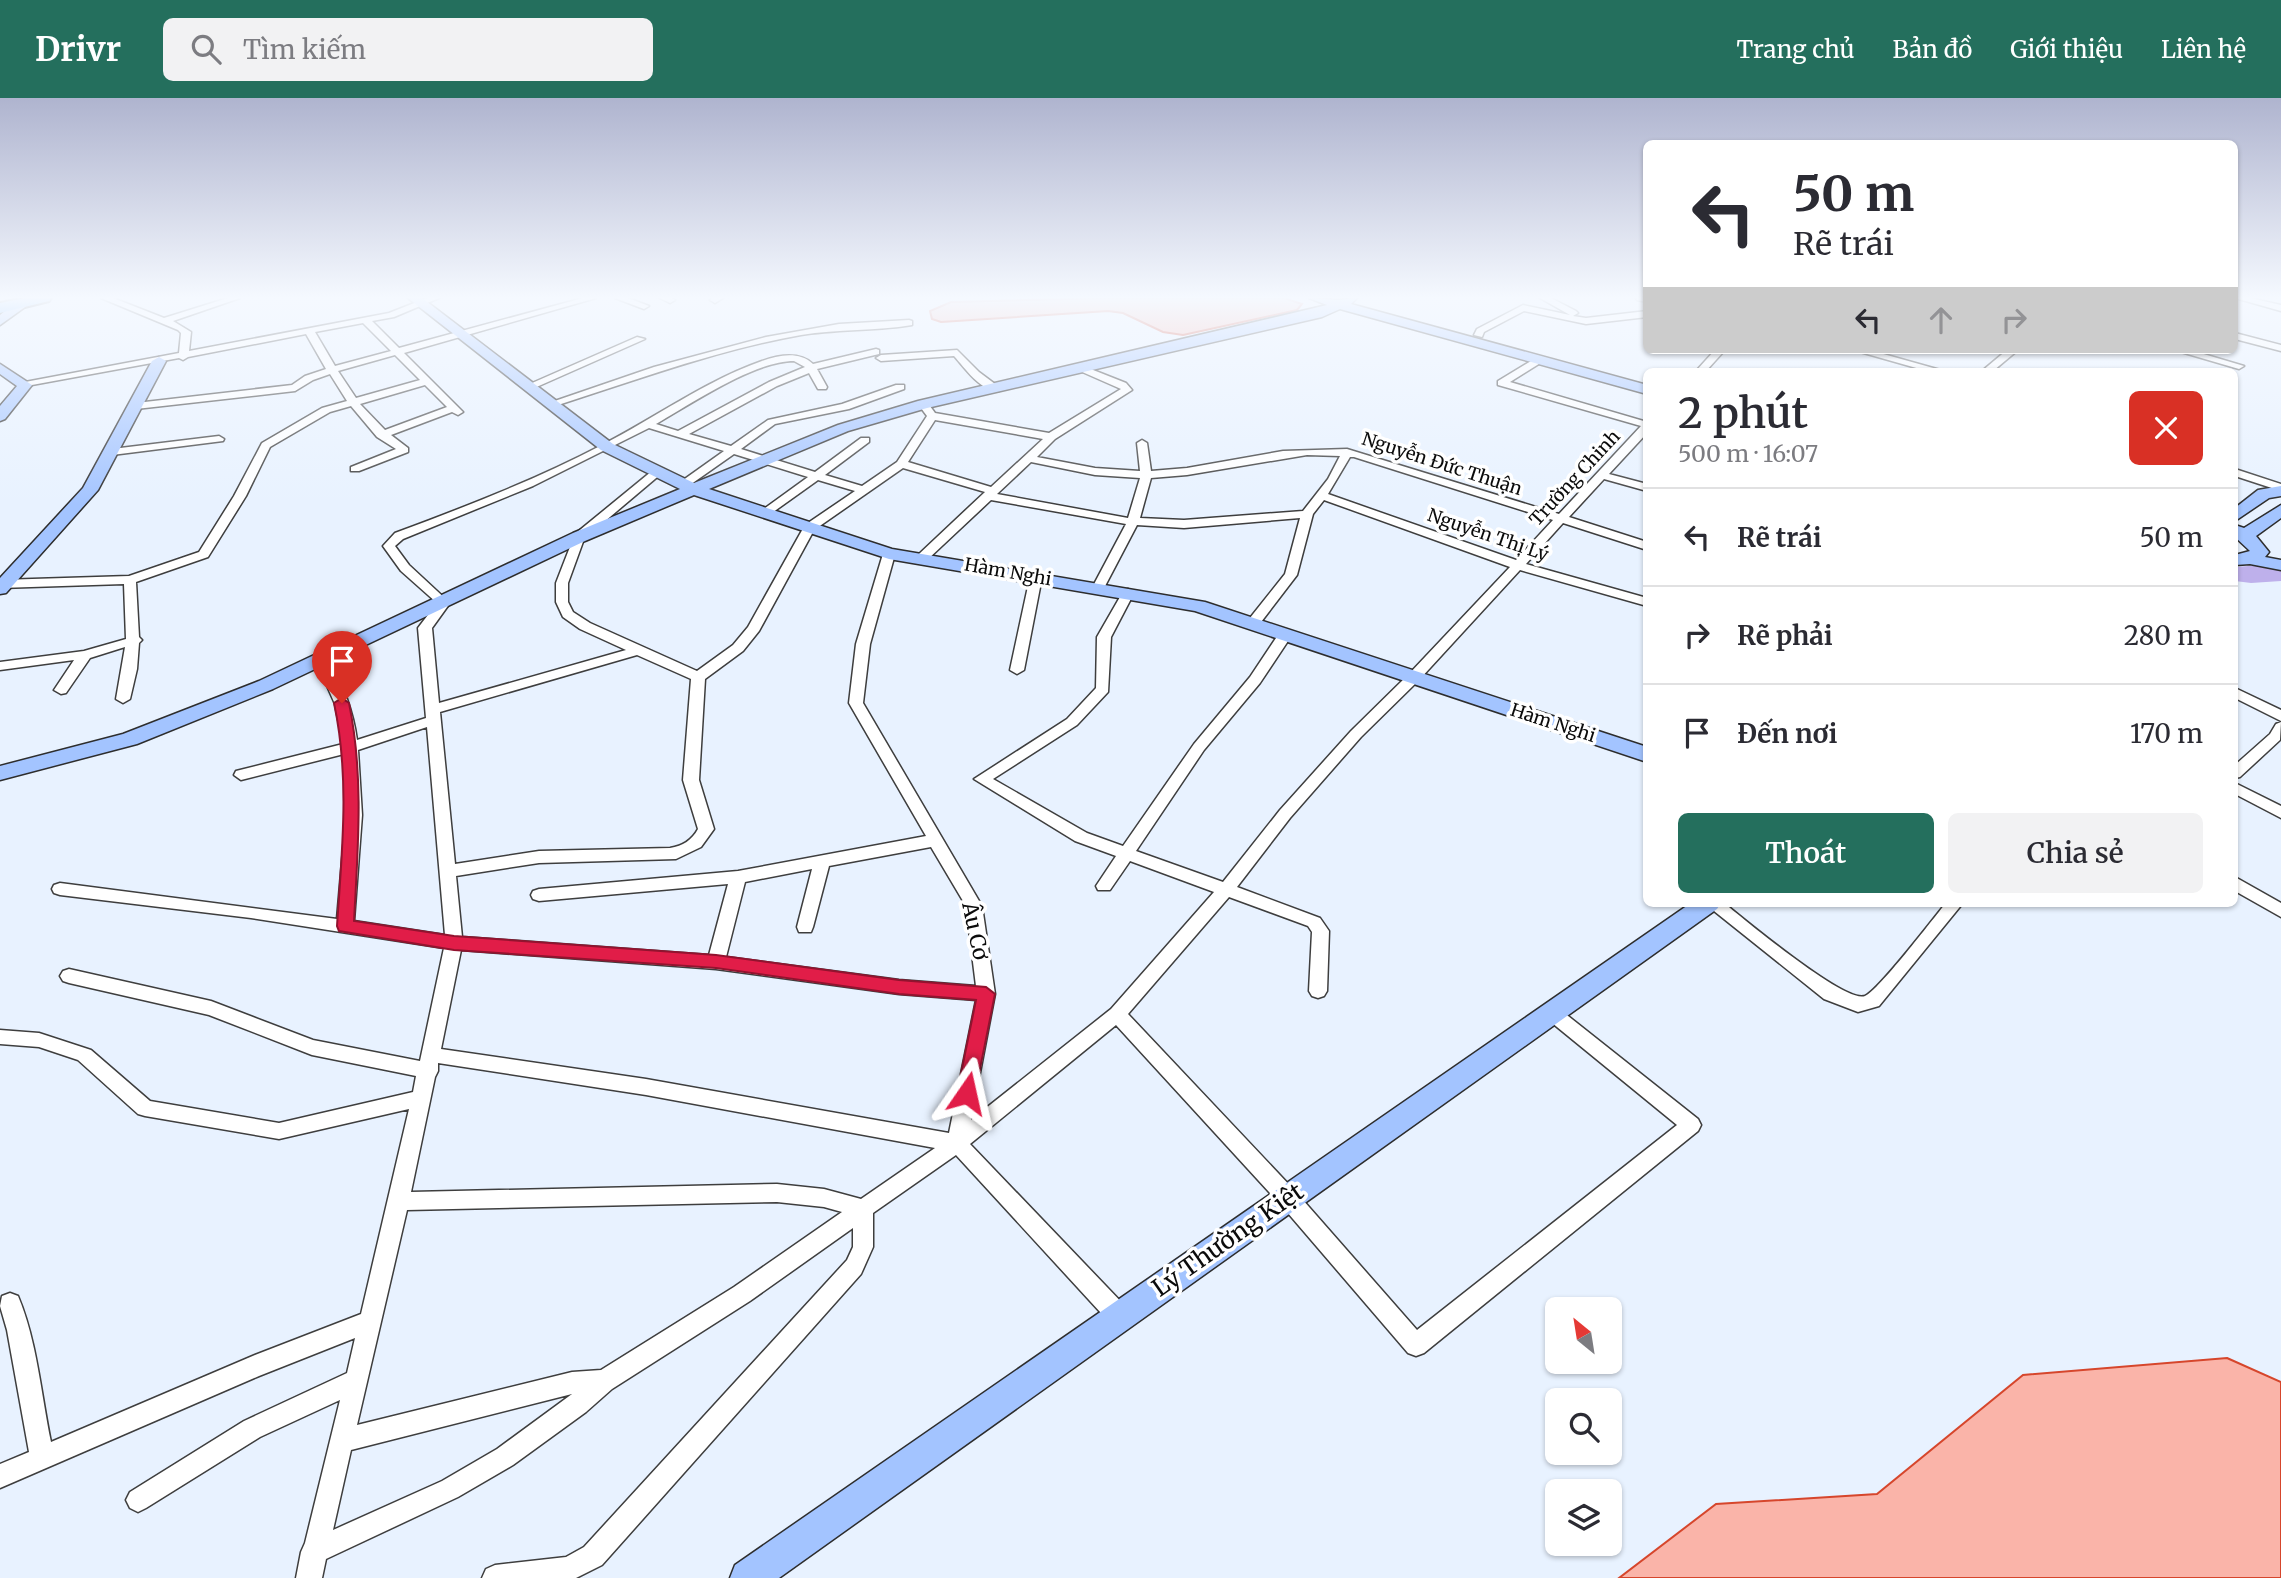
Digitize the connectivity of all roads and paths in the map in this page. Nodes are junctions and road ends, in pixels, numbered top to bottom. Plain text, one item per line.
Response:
1 (129, 367) edge
2 (156, 367) edge
3 (330, 367) edge
4 (343, 367) edge
5 (411, 367) edge
6 (503, 367) edge
7 (575, 367) edge
8 (668, 367) edge
9 (758, 367) edge
10 (819, 367) edge
11 (968, 367) edge
12 (1090, 367) edge
13 (1526, 367) edge
14 (1577, 367) edge
15 (1591, 367) edge
16 (0, 368) edge
17 (814, 368) junction
18 (1083, 369) junction
19 (332, 370) junction
20 (1643, 379) edge
21 (425, 382) junction
22 (25, 385) junction
23 (528, 387) junction
24 (822, 387) dead end
25 (900, 387) dead end
26 (995, 389) junction
27 (1643, 389) edge
28 (353, 402) junction
29 (551, 404) junction
30 (136, 407) junction
31 (3, 410) edge
32 (928, 410) junction
33 (645, 424) junction
34 (1643, 425) edge
35 (1643, 430) edge
36 (682, 433) junction
37 (381, 435) junction
38 (1051, 437) junction
39 (219, 439) dead end
40 (865, 440) dead end
41 (1142, 443) dead end
42 (607, 447) junction
43 (733, 448) junction
44 (112, 452) junction
45 (1347, 452) junction
46 (1029, 458) junction
47 (768, 459) junction
48 (901, 464) junction
49 (355, 469) dead end
50 (656, 473) junction
51 (2238, 473) edge
52 (816, 474) junction
53 (1146, 474) junction
54 (1602, 475) junction
55 (689, 487) junction
56 (1643, 487) edge
57 (864, 490) junction
58 (2281, 490) edge
59 (990, 494) junction
60 (1321, 495) junction
61 (2281, 510) edge
62 (765, 513) junction
63 (1307, 514) junction
64 (2238, 514) edge
65 (1560, 520) junction
66 (1133, 522) junction
67 (809, 528) junction
68 (2245, 535) edge
69 (579, 537) junction
70 (1643, 545) edge
71 (2281, 549) edge
72 (889, 554) junction
73 (923, 557) junction
74 (2243, 559) edge
75 (1517, 565) junction
76 (2281, 565) edge
77 (1036, 577) junction
78 (131, 580) junction
79 (2, 585) edge
80 (1098, 588) junction
81 (1128, 593) junction
82 (1643, 601) edge
83 (444, 603) junction
84 (1253, 623) junction
85 (1285, 635) junction
86 (135, 640) junction
87 (639, 650) junction
88 (85, 654) junction
89 (322, 659) junction
90 (0, 666) edge
91 (1017, 670) dead end
92 (698, 677) junction
93 (1414, 677) junction
94 (61, 690) dead end
95 (2238, 694) edge
96 (123, 699) dead end
97 (434, 715) junction
98 (2281, 716) edge
99 (2281, 727) edge
100 (351, 747) junction
101 (1643, 754) edge
102 (2238, 769) edge
103 (0, 773) edge
104 (241, 775) dead end
105 (2238, 790) edge
106 (2281, 813) edge
107 (937, 840) junction
108 (1124, 855) junction
109 (822, 862) junction
110 (450, 870) junction
111 (738, 877) junction
112 (2238, 885) edge
113 (1104, 887) dead end
114 (60, 889) dead end
115 (1224, 892) junction
116 (540, 895) dead end
117 (1705, 907) edge
118 (1716, 907) edge
119 (1952, 907) edge
120 (2281, 911) edge
121 (345, 926) junction
122 (805, 927) dead end
123 (454, 943) junction
124 (716, 961) junction
125 (69, 976) dead end
126 (1318, 991) dead end
127 (986, 994) junction
128 (1552, 1013) junction
129 (1117, 1014) junction
130 (0, 1038) edge
131 (430, 1063) junction
132 (422, 1098) junction
133 (957, 1143) junction
134 (1288, 1198) junction
135 (399, 1201) junction
136 (863, 1209) junction
137 (10, 1303) dead end
138 (1119, 1317) junction
139 (371, 1321) junction
140 (357, 1380) junction
141 (604, 1381) junction
142 (343, 1440) junction
143 (42, 1458) junction
144 (0, 1476) edge
145 (138, 1500) dead end
146 (313, 1552) junction
147 (309, 1578) edge
148 (495, 1578) edge
149 (748, 1578) edge

1 - 22 street
2 - 30 street
3 - 19 street
4 - 19 street
5 - 21 street
6 - 23 street, Hàm Nghi
7 - 23 street
8 - 29 street
9 - 33 street
10 - 17 street
11 - 26 street
12 - 18 street
13 - 34 street
14 - 27 street
15 - 20 street
16 - 22 street
17 - 24 street
17 - 36 street
18 - 26 street
18 - 38 street
19 - 28 street
19 - 30 street
21 - 28 street
21 - 37 street
22 - 31 street
23 - 29 street, Hàm Nghi
25 - 43 street
26 - 32 street
28 - 37 street
28 - 78 street
29 - 42 street, Hàm Nghi
30 - 44 street
32 - 38 street
32 - 47 street
32 - 48 street
33 - 36 street
33 - 42 street
35 - 54 street, Trường Chinh
36 - 43 street
37 - 49 street
38 - 46 street
39 - 44 street
40 - 52 street
41 - 53 street
42 - 50 street, Hàm Nghi
42 - 83 street
43 - 47 street
43 - 55 street
44 - 79 street
45 - 53 street, Nguyễn Đức Thuận
45 - 60 street
45 - 65 street, Nguyễn Đức Thuận
46 - 53 street, Nguyễn Đức Thuận
46 - 59 street
47 - 52 street
47 - 55 street
48 - 57 street
48 - 59 street
50 - 55 street, Hàm Nghi
50 - 69 street
51 - 58 street
52 - 57 street
52 - 62 street
53 - 66 street
54 - 56 street
54 - 65 street, Trường Chinh
55 - 62 street, Hàm Nghi
55 - 69 street
57 - 67 street
58 - 64 main road
59 - 66 street
59 - 73 street
60 - 63 street
60 - 75 street, Nguyễn Thị Lý
61 - 68 street
62 - 67 street, Hàm Nghi
63 - 66 street
63 - 84 street
65 - 70 street, Nguyễn Đức Thuận
65 - 75 street, Trường Chinh
66 - 80 street
67 - 72 street, Hàm Nghi
67 - 92 street
68 - 71 street
68 - 74 street
69 - 83 street
69 - 87 street
72 - 73 street, Hàm Nghi
72 - 107 street, Âu Cơ
73 - 77 street, Hàm Nghi
74 - 76 main road
75 - 82 street, Nguyễn Thị Lý
75 - 93 street, Trường Chinh
77 - 80 street, Hàm Nghi
77 - 91 street
78 - 79 street
78 - 86 street
80 - 81 street, Hàm Nghi
81 - 84 street, Hàm Nghi
81 - 108 street
83 - 89 street
83 - 97 street
84 - 85 street, Hàm Nghi
85 - 93 street, Hàm Nghi
85 - 108 street
86 - 88 street
86 - 96 street
87 - 92 street
87 - 97 street
88 - 90 street
88 - 94 street
89 - 100 street
89 - 103 street
92 - 110 street
93 - 101 street, Hàm Nghi
93 - 115 street, Trường Chinh
95 - 98 street
97 - 100 street
97 - 110 street
99 - 102 street
100 - 104 street
100 - 121 street
105 - 106 street
107 - 109 street
107 - 127 street, Âu Cơ
108 - 113 street
108 - 115 street
109 - 111 street
109 - 122 street
110 - 123 street
111 - 116 street
111 - 124 street
112 - 120 street
114 - 121 street
115 - 126 street
115 - 129 street, Trường Chinh
117 - 128 street, Lý Thường Kiệt
118 - 119 street
121 - 123 street
123 - 124 street
123 - 131 street
124 - 127 street
125 - 131 street
127 - 133 street, Âu Cơ
128 - 134 street, Lý Thường Kiệt
128 - 134 street
129 - 133 street, Trường Chinh
129 - 134 street
130 - 132 street
131 - 132 street
131 - 133 street
132 - 135 street
133 - 136 street, Trường Chinh
133 - 138 street
134 - 138 street, Lý Thường Kiệt
135 - 136 street
135 - 139 street
136 - 141 street, Trường Chinh
136 - 148 street
137 - 143 street
138 - 149 street, Lý Thường Kiệt
139 - 140 street
139 - 143 street
140 - 142 street
140 - 145 street
141 - 142 street
141 - 146 street, Trường Chinh
142 - 146 street
143 - 144 street
146 - 147 street

